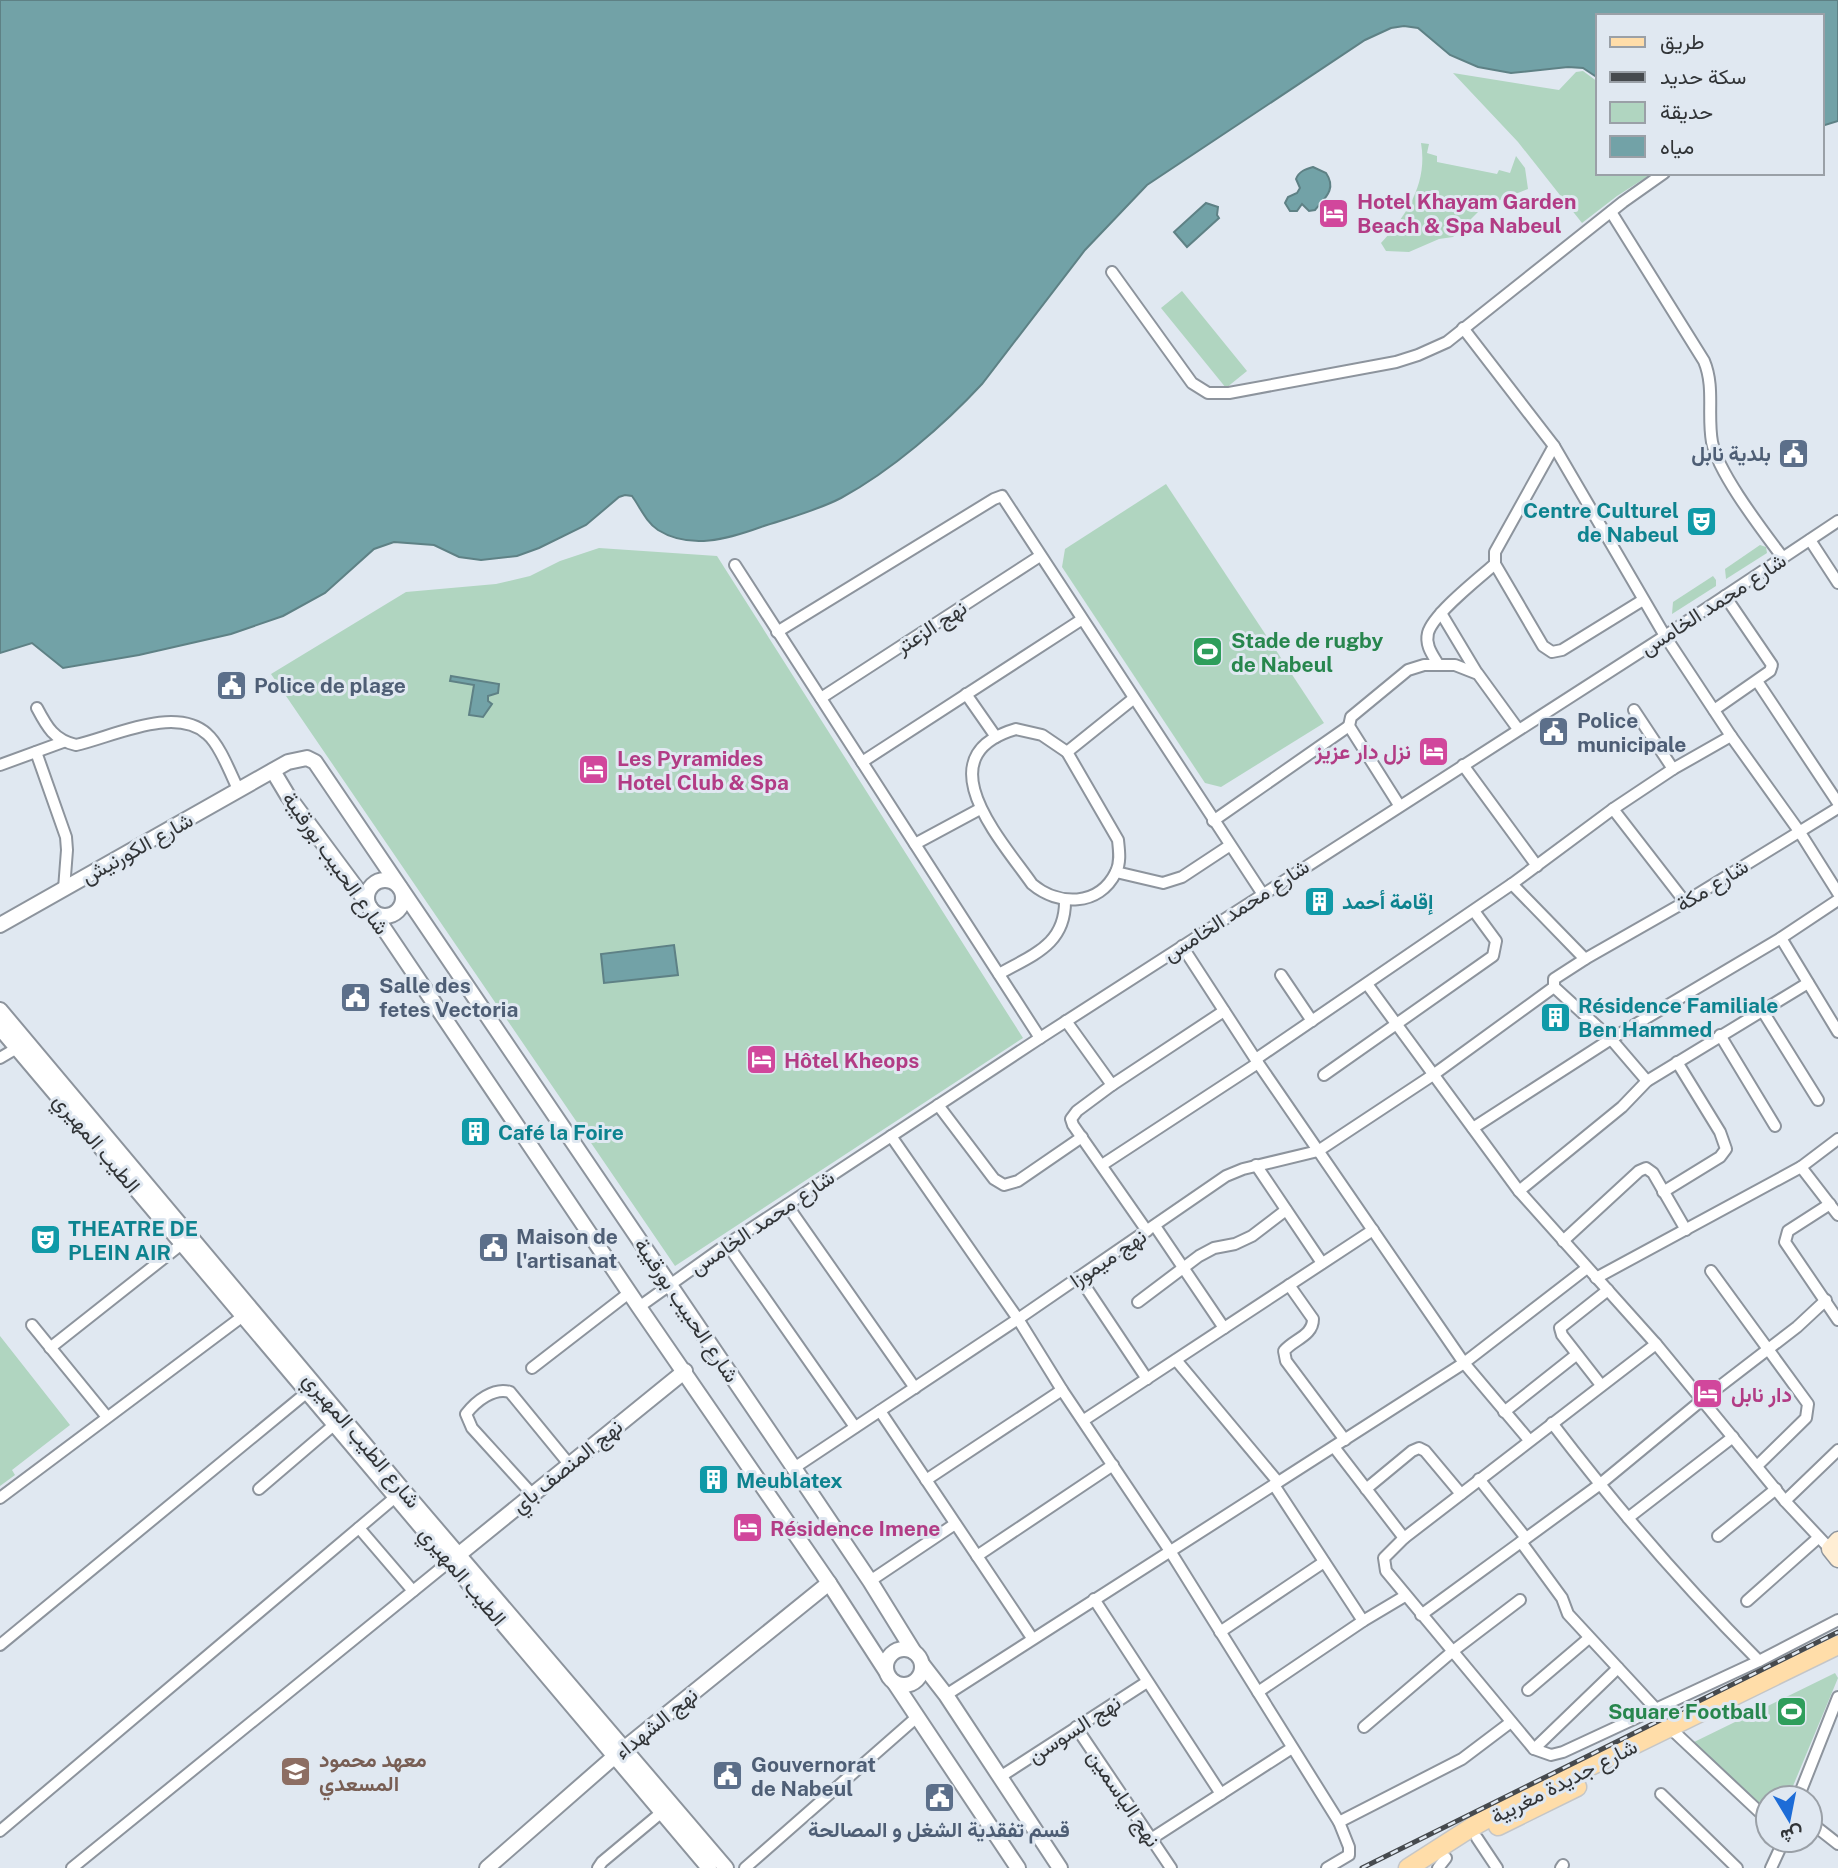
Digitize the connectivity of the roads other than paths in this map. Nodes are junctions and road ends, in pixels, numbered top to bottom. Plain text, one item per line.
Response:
1 (1661, 175) edge
2 (1611, 212) junction
3 (1112, 272) dead end
4 (1463, 328) junction
5 (1554, 446) junction
6 (1838, 521) edge
7 (1810, 540) junction
8 (1040, 556) junction
9 (1783, 558) junction
10 (1495, 564) junction
11 (735, 565) dead end
12 (1838, 583) edge
13 (1725, 596) junction
14 (1643, 600) junction
15 (1441, 612) junction
16 (1081, 620) junction
17 (777, 632) junction
18 (1665, 636) junction
19 (1438, 664) junction
20 (1478, 674) junction
21 (1757, 681) junction
22 (966, 694) junction
23 (821, 698) junction
24 (1133, 699) junction
25 (37, 708) dead end
26 (1634, 710) dead end
27 (1714, 710) junction
28 (1349, 726) junction
29 (1518, 729) junction
30 (1731, 736) junction
31 (996, 737) junction
32 (63, 742) junction
33 (36, 752) junction
34 (1067, 752) junction
35 (862, 762) junction
36 (0, 765) edge
37 (1462, 765) junction
38 (1673, 769) junction
39 (274, 771) junction
40 (239, 791) junction
41 (1399, 805) junction
42 (1838, 805) edge
43 (980, 809) junction
44 (1614, 809) junction
45 (1213, 821) junction
46 (1799, 831) junction
47 (915, 844) junction
48 (1229, 846) junction
49 (1537, 866) junction
50 (1116, 872) junction
51 (1512, 884) junction
52 (400, 888) junction
53 (64, 889) junction
54 (1262, 893) junction
55 (1838, 893) edge
56 (1066, 900) junction
57 (1838, 900) edge
58 (1685, 902) junction
59 (370, 909) junction
60 (1474, 911) junction
61 (0, 925) edge
62 (1781, 938) junction
63 (1182, 946) junction
64 (1585, 959) junction
65 (999, 974) junction
66 (1281, 975) dead end
67 (1808, 983) junction
68 (1367, 984) junction
69 (1554, 987) junction
70 (0, 1010) edge
71 (1762, 1010) junction
72 (1224, 1011) junction
73 (1066, 1021) junction
74 (1312, 1021) junction
75 (1395, 1023) junction
76 (0, 1028) edge
77 (1838, 1032) edge
78 (1720, 1035) junction
79 (1040, 1038) junction
80 (1611, 1039) junction
81 (21, 1045) junction
82 (0, 1058) edge
83 (1257, 1061) junction
84 (1677, 1062) junction
85 (1433, 1074) junction
86 (1324, 1076) dead end
87 (1647, 1081) junction
88 (1112, 1085) junction
89 (1818, 1100) dead end
90 (938, 1105) junction
91 (1775, 1126) dead end
92 (1473, 1128) junction
93 (891, 1136) junction
94 (1082, 1137) junction
95 (1838, 1139) edge
96 (1318, 1151) junction
97 (1102, 1165) junction
98 (1256, 1165) junction
99 (1801, 1167) junction
100 (1519, 1191) junction
101 (1663, 1192) junction
102 (1830, 1204) junction
103 (787, 1205) junction
104 (1286, 1210) junction
105 (1838, 1215) edge
106 (1151, 1229) junction
107 (1373, 1230) junction
108 (1686, 1230) junction
109 (187, 1240) junction
110 (1563, 1241) junction
111 (727, 1244) junction
112 (1322, 1264) junction
113 (1183, 1266) junction
114 (1587, 1268) junction
115 (1711, 1271) dead end
116 (1079, 1277) junction
117 (1596, 1278) junction
118 (670, 1284) junction
119 (1289, 1285) junction
120 (1608, 1290) junction
121 (629, 1293) junction
122 (1826, 1300) junction
123 (1138, 1302) dead end
124 (639, 1307) junction
125 (248, 1312) junction
126 (1018, 1319) junction
127 (1838, 1320) edge
128 (32, 1325) dead end
129 (1224, 1328) junction
130 (1656, 1344) junction
131 (50, 1348) junction
132 (1769, 1349) junction
133 (1576, 1355) junction
134 (1176, 1360) junction
135 (1464, 1363) junction
136 (532, 1368) dead end
137 (685, 1371) junction
138 (1147, 1379) junction
139 (1601, 1385) junction
140 (312, 1388) junction
141 (915, 1388) junction
142 (1062, 1390) junction
143 (1702, 1400) junction
144 (880, 1411) junction
145 (1504, 1412) junction
146 (107, 1418) junction
147 (1084, 1420) junction
148 (1552, 1423) junction
149 (335, 1424) junction
150 (855, 1427) junction
151 (1733, 1437) junction
152 (1345, 1440) junction
153 (1529, 1440) junction
154 (1334, 1447) junction
155 (1838, 1450) edge
156 (569, 1464) junction
157 (1113, 1465) junction
158 (1757, 1466) junction
159 (794, 1468) junction
160 (1479, 1479) junction
161 (926, 1480) junction
162 (1276, 1484) junction
163 (1599, 1485) junction
164 (258, 1489) dead end
165 (1366, 1489) junction
166 (1776, 1489) junction
167 (399, 1494) junction
168 (532, 1494) junction
169 (1461, 1494) junction
170 (0, 1498) edge
171 (1785, 1501) junction
172 (1628, 1518) junction
173 (955, 1524) junction
174 (359, 1528) junction
175 (1718, 1536) dead end
176 (1404, 1538) junction
177 (1523, 1540) junction
178 (1831, 1547) edge
179 (1170, 1551) junction
180 (977, 1556) junction
181 (454, 1558) junction
182 (1324, 1562) junction
183 (870, 1581) junction
184 (830, 1583) junction
185 (413, 1591) junction
186 (1405, 1597) junction
187 (1094, 1599) junction
188 (1520, 1601) dead end
189 (1747, 1601) dead end
190 (1421, 1615) junction
191 (1838, 1620) edge
192 (1363, 1621) junction
193 (1220, 1632) junction
194 (1589, 1637) junction
195 (1032, 1638) junction
196 (0, 1645) edge
197 (1838, 1645) edge
198 (1453, 1651) junction
199 (1838, 1657) edge
200 (918, 1658) junction
201 (1759, 1661) junction
202 (1618, 1668) junction
203 (890, 1677) junction
204 (1147, 1682) junction
205 (1528, 1690) dead end
206 (1258, 1692) junction
207 (946, 1695) junction
208 (1838, 1697) edge
209 (1656, 1709) junction
210 (917, 1717) junction
211 (1511, 1722) junction
212 (1076, 1727) junction
213 (1364, 1727) dead end
214 (1675, 1733) junction
215 (1292, 1748) junction
216 (1534, 1749) junction
217 (620, 1753) junction
218 (1000, 1777) junction
219 (1804, 1784) edge
220 (1221, 1794) junction
221 (1661, 1794) dead end
222 (1754, 1807) edge
223 (662, 1812) junction
224 (1339, 1822) junction
225 (0, 1830) edge
226 (1477, 1838) junction
227 (1151, 1839) junction
228 (1442, 1863) edge
229 (72, 1868) edge
230 (487, 1868) edge
231 (598, 1868) edge
232 (709, 1868) edge
233 (726, 1868) edge
234 (745, 1868) edge
235 (1018, 1868) edge
236 (1060, 1868) edge
237 (1171, 1868) edge
238 (1327, 1868) edge
239 (1408, 1868) edge
240 (1430, 1868) edge
241 (1497, 1868) edge
242 (1737, 1868) edge

1 - 2 street
2 - 4 street
2 - 9 street
3 - 4 street
4 - 5 street
5 - 10 street
5 - 14 street
6 - 7 street, شارع محمد الخامس
7 - 9 street, شارع محمد الخامس
7 - 12 street
8 - 16 street
8 - 17 street
8 - 23 street, نهج الزعتر
9 - 13 street, شارع محمد الخامس
10 - 14 street
10 - 15 street
11 - 17 street
13 - 18 street, شارع محمد الخامس
13 - 21 street
14 - 18 street
15 - 19 street
15 - 20 street
16 - 22 street
16 - 24 street
17 - 23 street
18 - 27 street
18 - 29 street, شارع محمد الخامس
19 - 20 street
19 - 28 street
20 - 29 street
21 - 27 street
21 - 42 street
22 - 31 street
22 - 35 street
23 - 35 street
24 - 34 street
24 - 45 street
25 - 32 street
26 - 38 street
27 - 30 street
28 - 41 street
28 - 45 street
29 - 37 street, شارع محمد الخامس
30 - 38 street
30 - 46 street
31 - 34 street
31 - 43 street
32 - 33 street
32 - 40 street
33 - 36 street
33 - 53 street
34 - 50 street
35 - 47 street
37 - 41 street, شارع محمد الخامس
37 - 49 street
38 - 44 street
39 - 40 street, شارع الكورنيش
39 - 52 street, شارع الحبيب بورقيبة
39 - 59 street, شارع الحبيب بورقيبة
40 - 53 street, شارع الكورنيش
41 - 54 street, شارع محمد الخامس
42 - 46 street, شارع مكة
43 - 47 street
43 - 56 street
44 - 49 street
44 - 58 street
45 - 48 street
46 - 55 street
46 - 58 street, شارع مكة
47 - 65 street
48 - 50 street
48 - 54 street
49 - 51 street
50 - 56 street
51 - 60 street
51 - 64 street
52 - 59 street
52 - 59 street
52 - 118 street, شارع الحبيب بورقيبة
53 - 61 street, شارع الكورنيش
54 - 63 street, شارع محمد الخامس
56 - 65 street
57 - 62 street
58 - 64 street, شارع مكة
59 - 121 street, شارع الحبيب بورقيبة
60 - 68 street
60 - 75 street
62 - 67 street
62 - 80 street
63 - 72 street
63 - 73 street, شارع محمد الخامس
64 - 69 street, شارع مكة
65 - 79 street
66 - 74 street
67 - 71 street
67 - 77 street
68 - 74 street
68 - 75 street
69 - 80 street
69 - 85 street, نهج ميموزا
70 - 81 street, شارع الطيب المهيري
71 - 78 street
71 - 89 street
72 - 83 street
72 - 88 street
73 - 79 street, شارع محمد الخامس
73 - 88 street
74 - 83 street
75 - 85 street
75 - 86 street
76 - 81 street
78 - 84 street
78 - 91 street
79 - 90 street, شارع محمد الخامس
80 - 87 street
80 - 92 street
81 - 82 street
81 - 109 street, شارع الطيب المهيري
83 - 96 street
83 - 97 street
84 - 87 street
84 - 101 street
85 - 92 street
85 - 96 street, نهج ميموزا
87 - 100 street
88 - 94 street
90 - 93 street, شارع محمد الخامس
90 - 94 street
92 - 100 street
93 - 103 street, شارع محمد الخامس
93 - 126 street
94 - 97 street
95 - 99 street
96 - 98 street, نهج ميموزا
96 - 107 street
97 - 106 street
98 - 104 street
98 - 106 street, نهج ميموزا
99 - 102 street
99 - 108 street
100 - 110 street
101 - 108 street
101 - 110 street
102 - 105 street
102 - 122 street
103 - 111 street, شارع محمد الخامس
103 - 141 street
104 - 112 street
104 - 113 street
106 - 113 street
106 - 116 street, نهج ميموزا
107 - 112 street
107 - 135 street
108 - 117 street
109 - 125 street, شارع الطيب المهيري
109 - 131 street
110 - 114 street
111 - 118 street, شارع محمد الخامس
111 - 150 street
112 - 119 street
113 - 123 street
113 - 129 street
114 - 117 street
114 - 135 street
115 - 132 street
116 - 126 street, نهج ميموزا
116 - 138 street
117 - 120 street
118 - 124 street, شارع محمد الخامس
118 - 159 street, شارع الحبيب بورقيبة
119 - 129 street
119 - 152 street
120 - 130 street
120 - 133 street
121 - 124 street, شارع الحبيب بورقيبة
121 - 136 street
122 - 127 street
122 - 132 street
124 - 137 street, شارع الحبيب بورقيبة
125 - 140 street, شارع الطيب المهيري
125 - 146 street
126 - 141 street, نهج ميموزا
126 - 142 street
128 - 131 street
129 - 134 street
130 - 139 street
130 - 143 street
131 - 146 street
132 - 143 street
132 - 158 street
133 - 139 street
133 - 145 street
134 - 138 street
134 - 162 street
135 - 145 street
135 - 152 street
137 - 156 street, نهج المنصف باي
137 - 184 street, شارع الحبيب بورقيبة
138 - 147 street
139 - 148 street
140 - 149 street
140 - 167 street, شارع الطيب المهيري
140 - 196 street
141 - 144 street, نهج ميموزا
142 - 147 street
142 - 161 street
143 - 151 street
143 - 163 street
144 - 150 street, نهج ميموزا
144 - 161 street
145 - 153 street
146 - 170 street
147 - 157 street
148 - 153 street
148 - 163 street
149 - 164 street
149 - 167 street
150 - 159 street, نهج ميموزا
151 - 158 street
151 - 172 street
152 - 154 street
153 - 160 street
154 - 162 street
154 - 165 street
155 - 171 street
156 - 168 street, نهج المنصف باي
156 - 168 street
157 - 179 street
157 - 180 street
158 - 166 street
159 - 183 street, شارع الحبيب بورقيبة
160 - 169 street
160 - 177 street
161 - 173 street
162 - 179 street
162 - 182 street
163 - 172 street
163 - 177 street
165 - 169 street
165 - 176 street
166 - 171 street
166 - 175 street
167 - 174 street
167 - 181 street, شارع الطيب المهيري
168 - 181 street, نهج المنصف باي
169 - 176 street
171 - 178 street
172 - 201 street
173 - 180 street
173 - 183 street
174 - 185 street
174 - 225 street
176 - 186 street
177 - 190 street
177 - 194 street
178 - 189 street
179 - 187 street
179 - 193 street
180 - 195 street
181 - 185 street
181 - 217 street, شارع الطيب المهيري
182 - 192 street
182 - 193 street
183 - 200 street, شارع الحبيب بورقيبة
184 - 203 street, شارع الحبيب بورقيبة
184 - 217 street, نهج الشهداء
185 - 229 street
186 - 190 street
186 - 192 street
187 - 195 street
187 - 204 street
188 - 198 street
190 - 198 street
191 - 201 street
192 - 206 street
193 - 206 street
194 - 202 street
194 - 205 street
195 - 207 street
197 - 214 main road, شارع جديدة مغربية
198 - 211 street
198 - 213 street
199 - 214 main road, شارع جديدة مغربية
200 - 203 street
200 - 203 street
200 - 207 street, شارع الحبيب بورقيبة
201 - 209 street
202 - 209 street
202 - 216 street
203 - 210 street, شارع الحبيب بورقيبة
204 - 212 street, نهج السوسن
204 - 220 street
206 - 215 street
207 - 218 street, شارع الحبيب بورقيبة
208 - 219 street
209 - 216 street
210 - 234 street
210 - 235 street, شارع الحبيب بورقيبة
211 - 216 street
211 - 224 street
212 - 218 street, نهج السوسن
212 - 227 street, نهج الياسمين
214 - 222 street
214 - 226 main road, شارع جديدة مغربية
214 - 239 main road, شارع جديدة مغربية
215 - 220 street
215 - 224 street
217 - 223 street
217 - 230 street, نهج الشهداء
217 - 233 street, شارع الطيب المهيري
218 - 236 street, شارع الحبيب بورقيبة
220 - 227 street
221 - 242 street
223 - 231 street
223 - 232 street
224 - 238 street
226 - 228 main road, شارع جديدة مغربية
226 - 241 street
227 - 237 street, نهج الياسمين
228 - 240 main road, شارع جديدة مغربية

